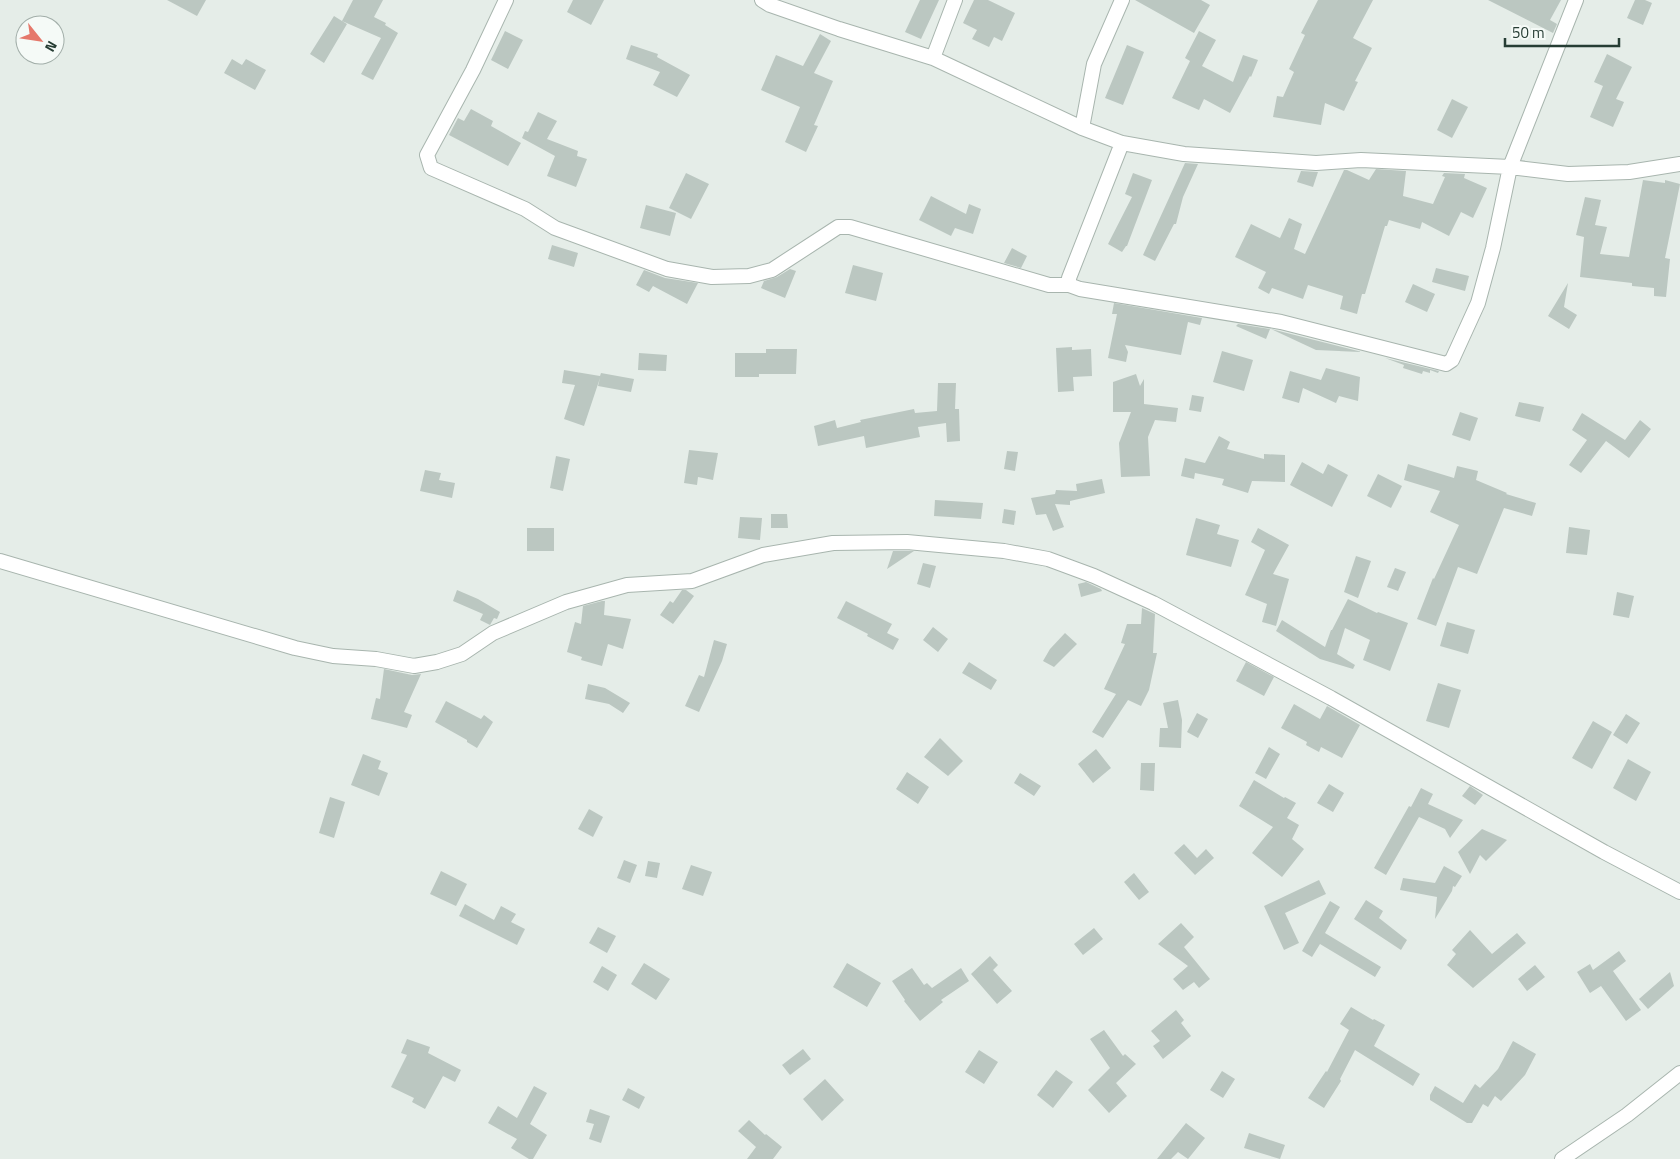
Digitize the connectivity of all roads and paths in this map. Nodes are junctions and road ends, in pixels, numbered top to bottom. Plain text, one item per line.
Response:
1 (506, 0) edge
2 (762, 0) edge
3 (955, 0) edge
4 (1122, 0) edge
5 (1576, 0) edge
6 (933, 58) junction
7 (1082, 128) junction
8 (1122, 143) junction
9 (1680, 164) edge
10 (1510, 167) junction
11 (1068, 285) junction
12 (0, 561) edge
13 (1680, 892) edge
14 (1680, 1073) edge
15 (1562, 1159) edge

1 - 11 street
2 - 6 street
3 - 6 street
4 - 7 street
5 - 10 street
6 - 7 street
7 - 8 street
8 - 10 street
8 - 11 street
9 - 10 street
10 - 11 street
12 - 13 street
14 - 15 street

